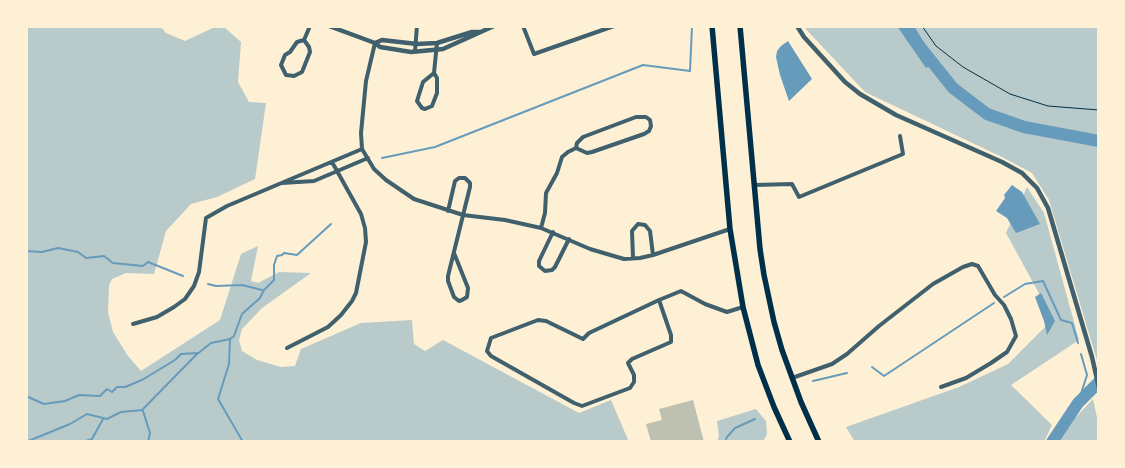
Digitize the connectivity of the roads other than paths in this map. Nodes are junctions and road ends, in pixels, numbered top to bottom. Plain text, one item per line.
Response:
1 (310, 26) edge
2 (329, 26) edge
3 (417, 26) edge
4 (494, 26) edge
5 (523, 26) edge
6 (614, 26) edge
7 (712, 26) edge
8 (740, 26) edge
9 (797, 26) edge
10 (479, 32) junction
11 (304, 40) junction
12 (376, 43) junction
13 (437, 43) junction
14 (417, 44) junction
15 (436, 49) junction
16 (415, 51) junction
17 (434, 72) junction
18 (900, 136) dead end
19 (576, 148) junction
20 (362, 149) junction
21 (368, 158) junction
22 (332, 162) junction
23 (337, 171) junction
24 (280, 184) junction
25 (754, 185) junction
26 (448, 211) junction
27 (463, 215) junction
28 (541, 228) junction
29 (730, 229) junction
30 (553, 232) junction
31 (569, 239) junction
32 (454, 253) junction
33 (652, 255) junction
34 (633, 258) junction
35 (659, 300) junction
36 (743, 308) junction
37 (133, 324) dead end
38 (288, 348) dead end
39 (792, 378) junction
40 (941, 388) dead end
41 (1099, 388) edge
42 (790, 442) edge
43 (818, 442) edge

1 - 11 street
2 - 12 street
3 - 14 street
4 - 10 street
5 - 6 street
7 - 29 highway
8 - 25 highway
9 - 41 street
10 - 13 street
10 - 15 street
11 - 11 street
12 - 14 street
12 - 16 street
12 - 20 street
13 - 14 street
13 - 15 street
14 - 16 street
15 - 16 street
15 - 17 street
17 - 17 street
18 - 25 street
19 - 19 street
19 - 28 street
20 - 21 street
20 - 22 street
21 - 23 street
21 - 26 street
22 - 23 street
22 - 24 street
23 - 24 street
23 - 38 street
24 - 37 street
25 - 39 highway
26 - 27 street
26 - 27 street
27 - 28 street
27 - 32 street
28 - 30 street
29 - 33 street
29 - 36 highway
30 - 31 street
30 - 31 street
31 - 34 street
32 - 32 street
33 - 34 street
33 - 34 street
35 - 35 street
35 - 36 street
36 - 42 highway
39 - 40 street
39 - 43 highway

